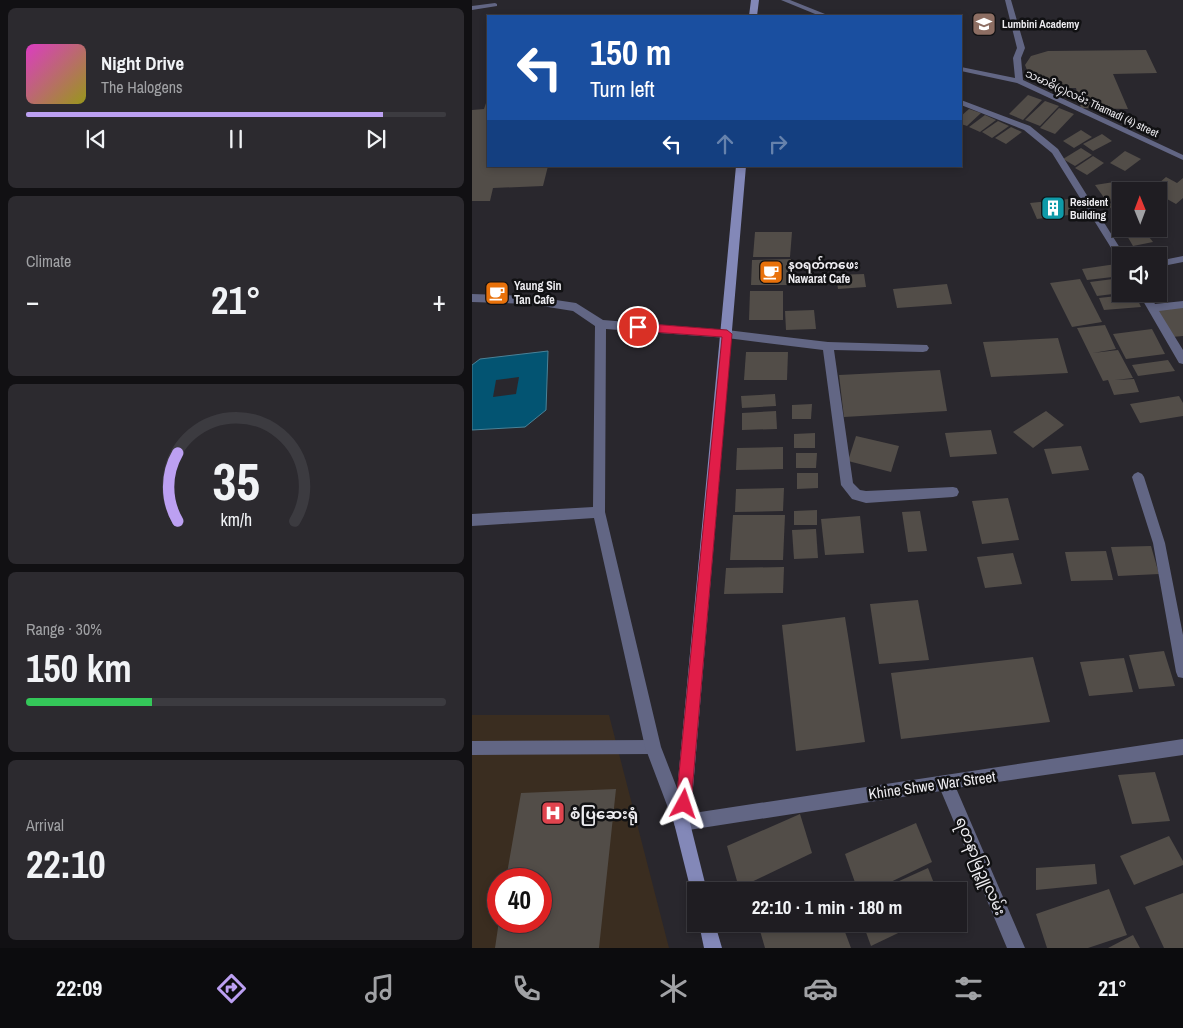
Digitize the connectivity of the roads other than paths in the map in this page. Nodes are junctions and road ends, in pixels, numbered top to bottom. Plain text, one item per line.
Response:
1 (755, 0) edge
2 (784, 0) edge
3 (1008, 0) edge
4 (495, 5) dead end
5 (472, 8) edge
6 (753, 15) edge
7 (823, 15) edge
8 (962, 69) edge
9 (1019, 82) junction
10 (962, 102) edge
11 (1182, 158) edge
12 (741, 167) edge
13 (1115, 247) edge
14 (1182, 260) edge
15 (1167, 262) edge
16 (472, 298) edge
17 (1149, 302) edge
18 (1182, 304) edge
19 (1153, 308) junction
20 (601, 324) junction
21 (727, 334) junction
22 (828, 346) junction
23 (923, 348) dead end
24 (1182, 360) edge
25 (1138, 477) dead end
26 (953, 492) dead end
27 (600, 512) junction
28 (472, 520) edge
29 (1182, 672) edge
30 (652, 747) junction
31 (1182, 747) edge
32 (472, 748) edge
33 (946, 783) junction
34 (682, 823) junction
35 (696, 882) edge
36 (709, 932) edge
37 (713, 948) edge
38 (1016, 948) edge

1 - 6 street
2 - 7 lane
3 - 9 lane
4 - 5 lane
8 - 9 lane, သမာဓိ(၄)လမ်း Thamadi (4) street
9 - 11 lane, သမာဓိ(၄)လမ်း Thamadi (4) street
10 - 13 lane
12 - 21 street
14 - 15 lane
16 - 20 street
17 - 19 lane
18 - 19 lane
19 - 24 lane
20 - 21 street
20 - 27 street
21 - 22 street
21 - 34 street
22 - 23 street
22 - 26 street
25 - 29 lane
27 - 28 street
27 - 30 street
30 - 32 lane
30 - 34 street
31 - 33 street, Khine Shwe War Street
33 - 34 street, Khine Shwe War Street
33 - 38 street, ရတနာမြဉ္ဇူလမ်း
34 - 35 street
36 - 37 street

